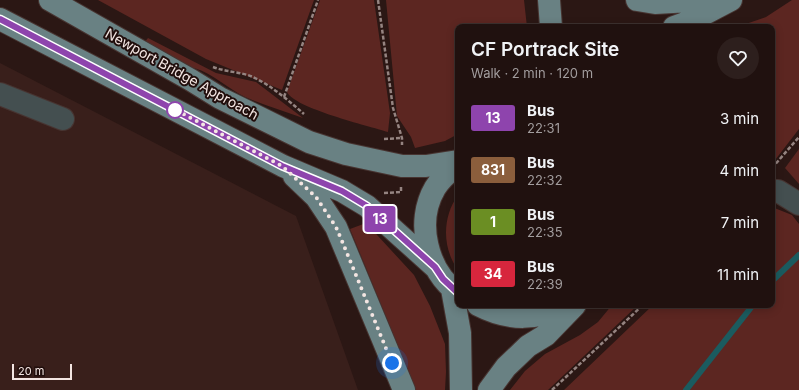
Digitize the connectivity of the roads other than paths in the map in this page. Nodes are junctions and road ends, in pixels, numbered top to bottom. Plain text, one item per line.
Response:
1 (50, 0) edge
2 (549, 0) edge
3 (636, 0) edge
4 (708, 0) edge
5 (731, 0) edge
6 (0, 20) edge
7 (551, 24) edge
8 (682, 24) edge
9 (0, 94) edge
10 (63, 118) dead end
11 (455, 162) edge
12 (455, 165) edge
13 (282, 166) junction
14 (775, 190) edge
15 (798, 203) edge
16 (435, 267) junction
17 (455, 291) edge
18 (457, 308) edge
19 (486, 308) edge
20 (567, 308) edge
21 (572, 308) edge
22 (404, 390) edge
23 (461, 390) edge
24 (489, 390) edge

1 - 11 main road, Newport Bridge Approach
2 - 7 main road
3 - 4 main road
5 - 8 main road
6 - 13 main road
9 - 10 street
12 - 16 main road
13 - 16 main road
13 - 22 main road
14 - 15 street
16 - 17 main road
18 - 23 main road
19 - 20 main road
21 - 24 main road

